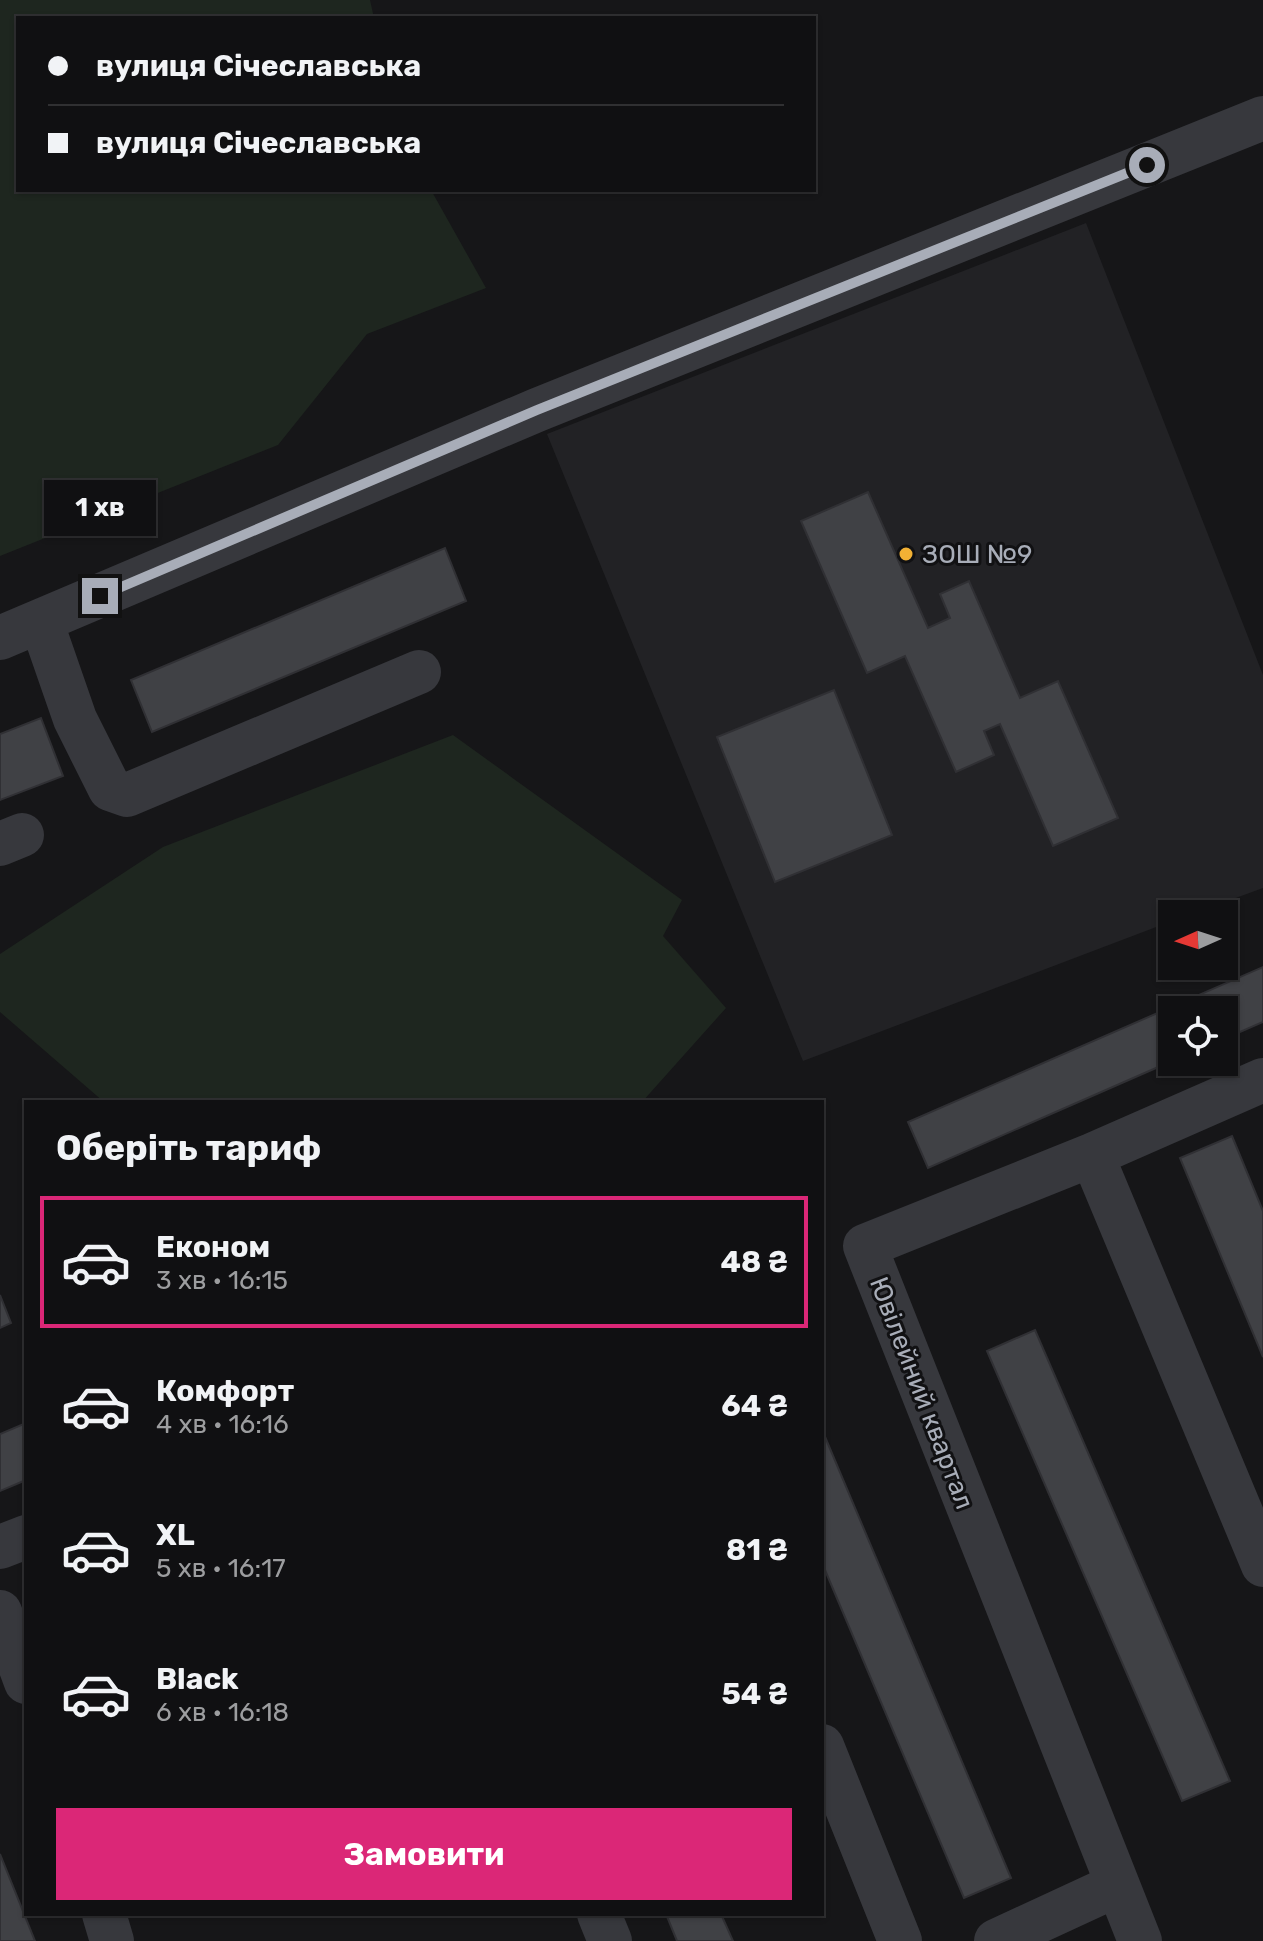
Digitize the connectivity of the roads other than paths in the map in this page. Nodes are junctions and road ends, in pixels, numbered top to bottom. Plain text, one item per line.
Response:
1 (1263, 118) edge
2 (41, 621) junction
3 (0, 638) edge
4 (419, 672) dead end
5 (1263, 1080) edge
6 (1092, 1155) junction
7 (24, 1538) edge
8 (0, 1547) edge
9 (1263, 1565) edge
10 (0, 1612) edge
11 (24, 1677) edge
12 (824, 1751) edge
13 (1117, 1885) junction
14 (105, 1916) edge
15 (600, 1916) edge
16 (112, 1941) edge
17 (610, 1941) edge
18 (900, 1941) edge
19 (996, 1941) edge
20 (1140, 1941) edge

1 - 2 street
2 - 3 street
2 - 4 street
5 - 6 street, Ювілейний квартал
6 - 9 street
6 - 13 street, Ювілейний квартал
7 - 8 street
10 - 11 street
12 - 18 street
13 - 19 street
13 - 20 street, Ювілейний квартал
14 - 16 street
15 - 17 street

